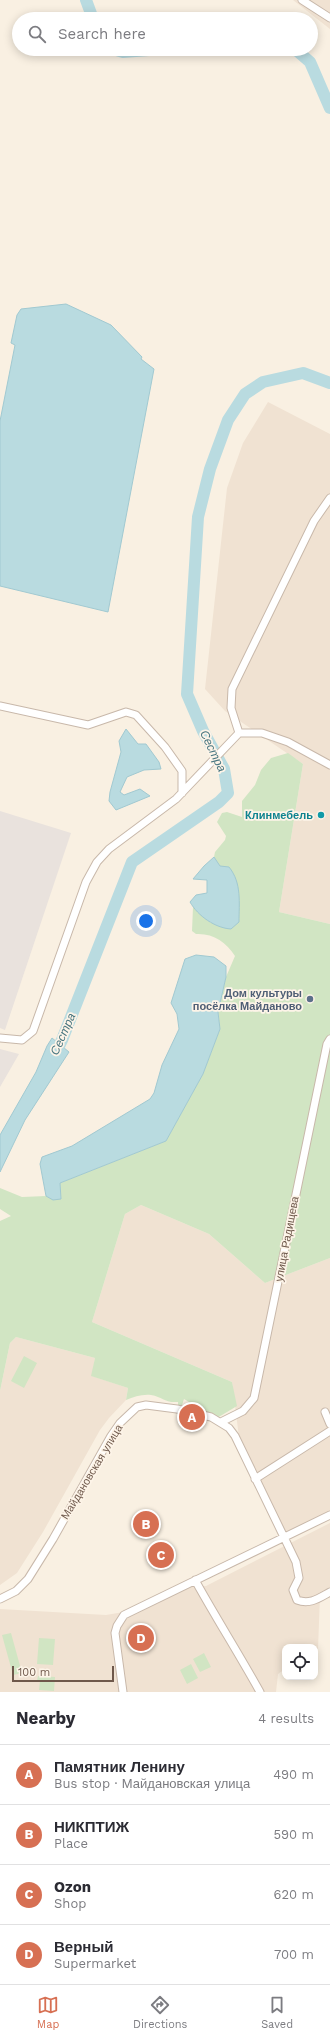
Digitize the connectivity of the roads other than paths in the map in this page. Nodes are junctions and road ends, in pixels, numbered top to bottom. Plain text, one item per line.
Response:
1 (302, 0) edge
2 (330, 18) edge
3 (330, 498) edge
4 (0, 706) edge
5 (239, 733) junction
6 (330, 765) edge
7 (184, 791) junction
8 (0, 1038) edge
9 (330, 1039) edge
10 (325, 1412) dead end
11 (220, 1422) junction
12 (330, 1424) edge
13 (330, 1431) edge
14 (255, 1478) junction
15 (330, 1515) edge
16 (284, 1538) junction
17 (195, 1580) junction
18 (330, 1592) edge
19 (0, 1599) edge
20 (123, 1692) edge
21 (260, 1692) edge

1 - 2 street
3 - 5 street
4 - 7 street
5 - 6 street
5 - 7 street
7 - 8 street
9 - 11 street, улица Радищева
10 - 12 street
11 - 14 street, Майдановская улица
11 - 19 street, Майдановская улица
13 - 14 street
14 - 16 street, Майдановская улица
15 - 16 street
16 - 17 street
16 - 18 street, Майдановская улица
17 - 20 street
17 - 21 street

